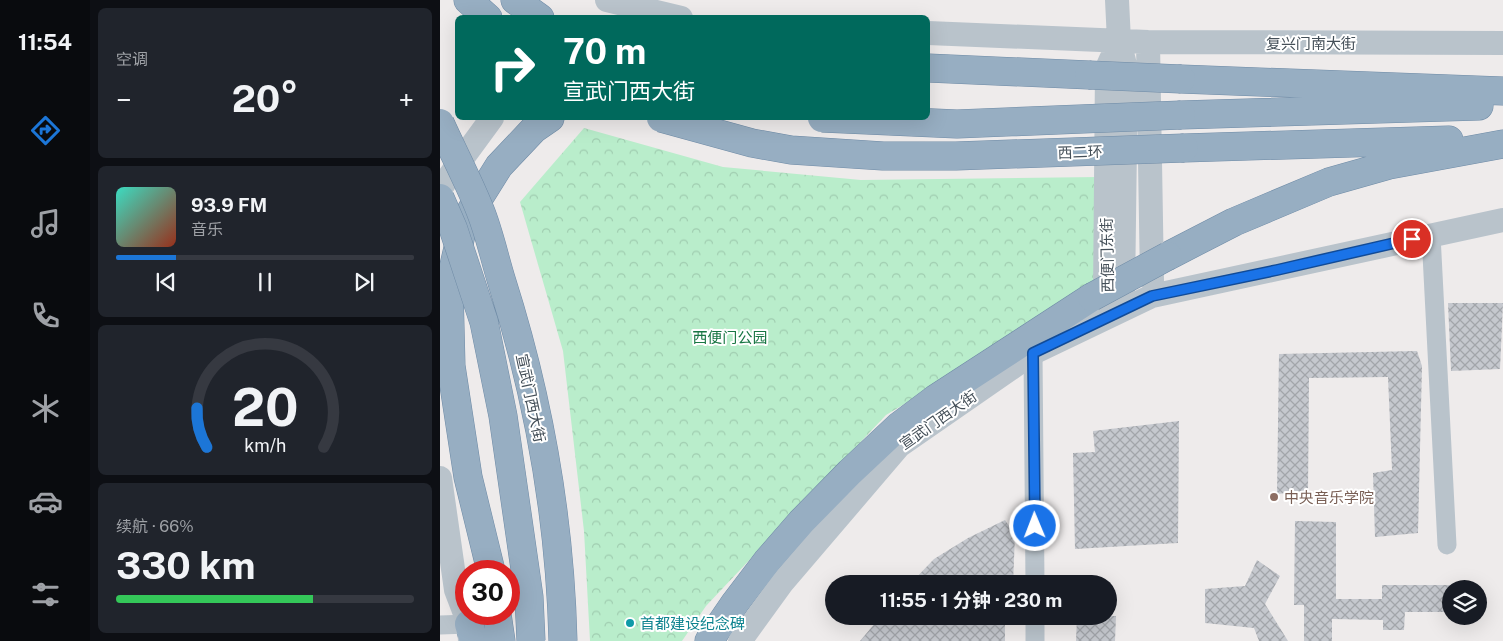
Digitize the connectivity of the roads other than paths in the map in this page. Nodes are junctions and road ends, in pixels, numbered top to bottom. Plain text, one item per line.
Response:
1 (468, 0) edge
2 (515, 0) edge
3 (607, 0) edge
4 (1117, 0) edge
5 (485, 15) edge
6 (536, 15) edge
7 (668, 15) edge
8 (930, 32) edge
9 (1118, 42) junction
10 (1148, 42) junction
11 (1503, 43) edge
12 (930, 68) edge
13 (1503, 91) edge
14 (1503, 105) edge
15 (491, 120) edge
16 (547, 120) edge
17 (668, 120) edge
18 (867, 120) edge
19 (440, 123) edge
20 (1503, 138) edge
21 (1503, 144) edge
22 (443, 185) edge
23 (1503, 220) edge
24 (1431, 235) junction
25 (1152, 296) junction
26 (1117, 314) junction
27 (1033, 353) junction
28 (440, 478) edge
29 (1447, 545) dead end
30 (488, 560) edge
31 (1035, 575) edge
32 (440, 624) edge
33 (499, 625) edge
34 (1035, 625) edge
35 (471, 635) edge
36 (501, 641) edge
37 (531, 641) edge
38 (563, 641) edge
39 (709, 641) edge
40 (740, 641) edge
41 (1036, 641) edge

1 - 5 highway
2 - 6 highway
3 - 7 street
4 - 9 street, 西便门东街
8 - 9 street
9 - 10 street, 复兴门南大街
9 - 26 street, 西便门东街
10 - 11 street, 复兴门南大街
10 - 25 street
12 - 13 highway, bridge
14 - 18 highway, bridge
15 - 22 street, 宣武门西大街
16 - 30 highway
17 - 20 highway, 西二环, bridge
19 - 38 highway, 宣武门西大街, bridge
21 - 39 highway, bridge
22 - 37 highway, 宣武门西大街, bridge
23 - 24 street
24 - 25 street
24 - 29 street
25 - 26 street
26 - 27 street, 宣武门西大街
27 - 31 street
27 - 40 street, 宣武门西大街
28 - 35 street
32 - 35 street
33 - 36 highway
34 - 41 street

